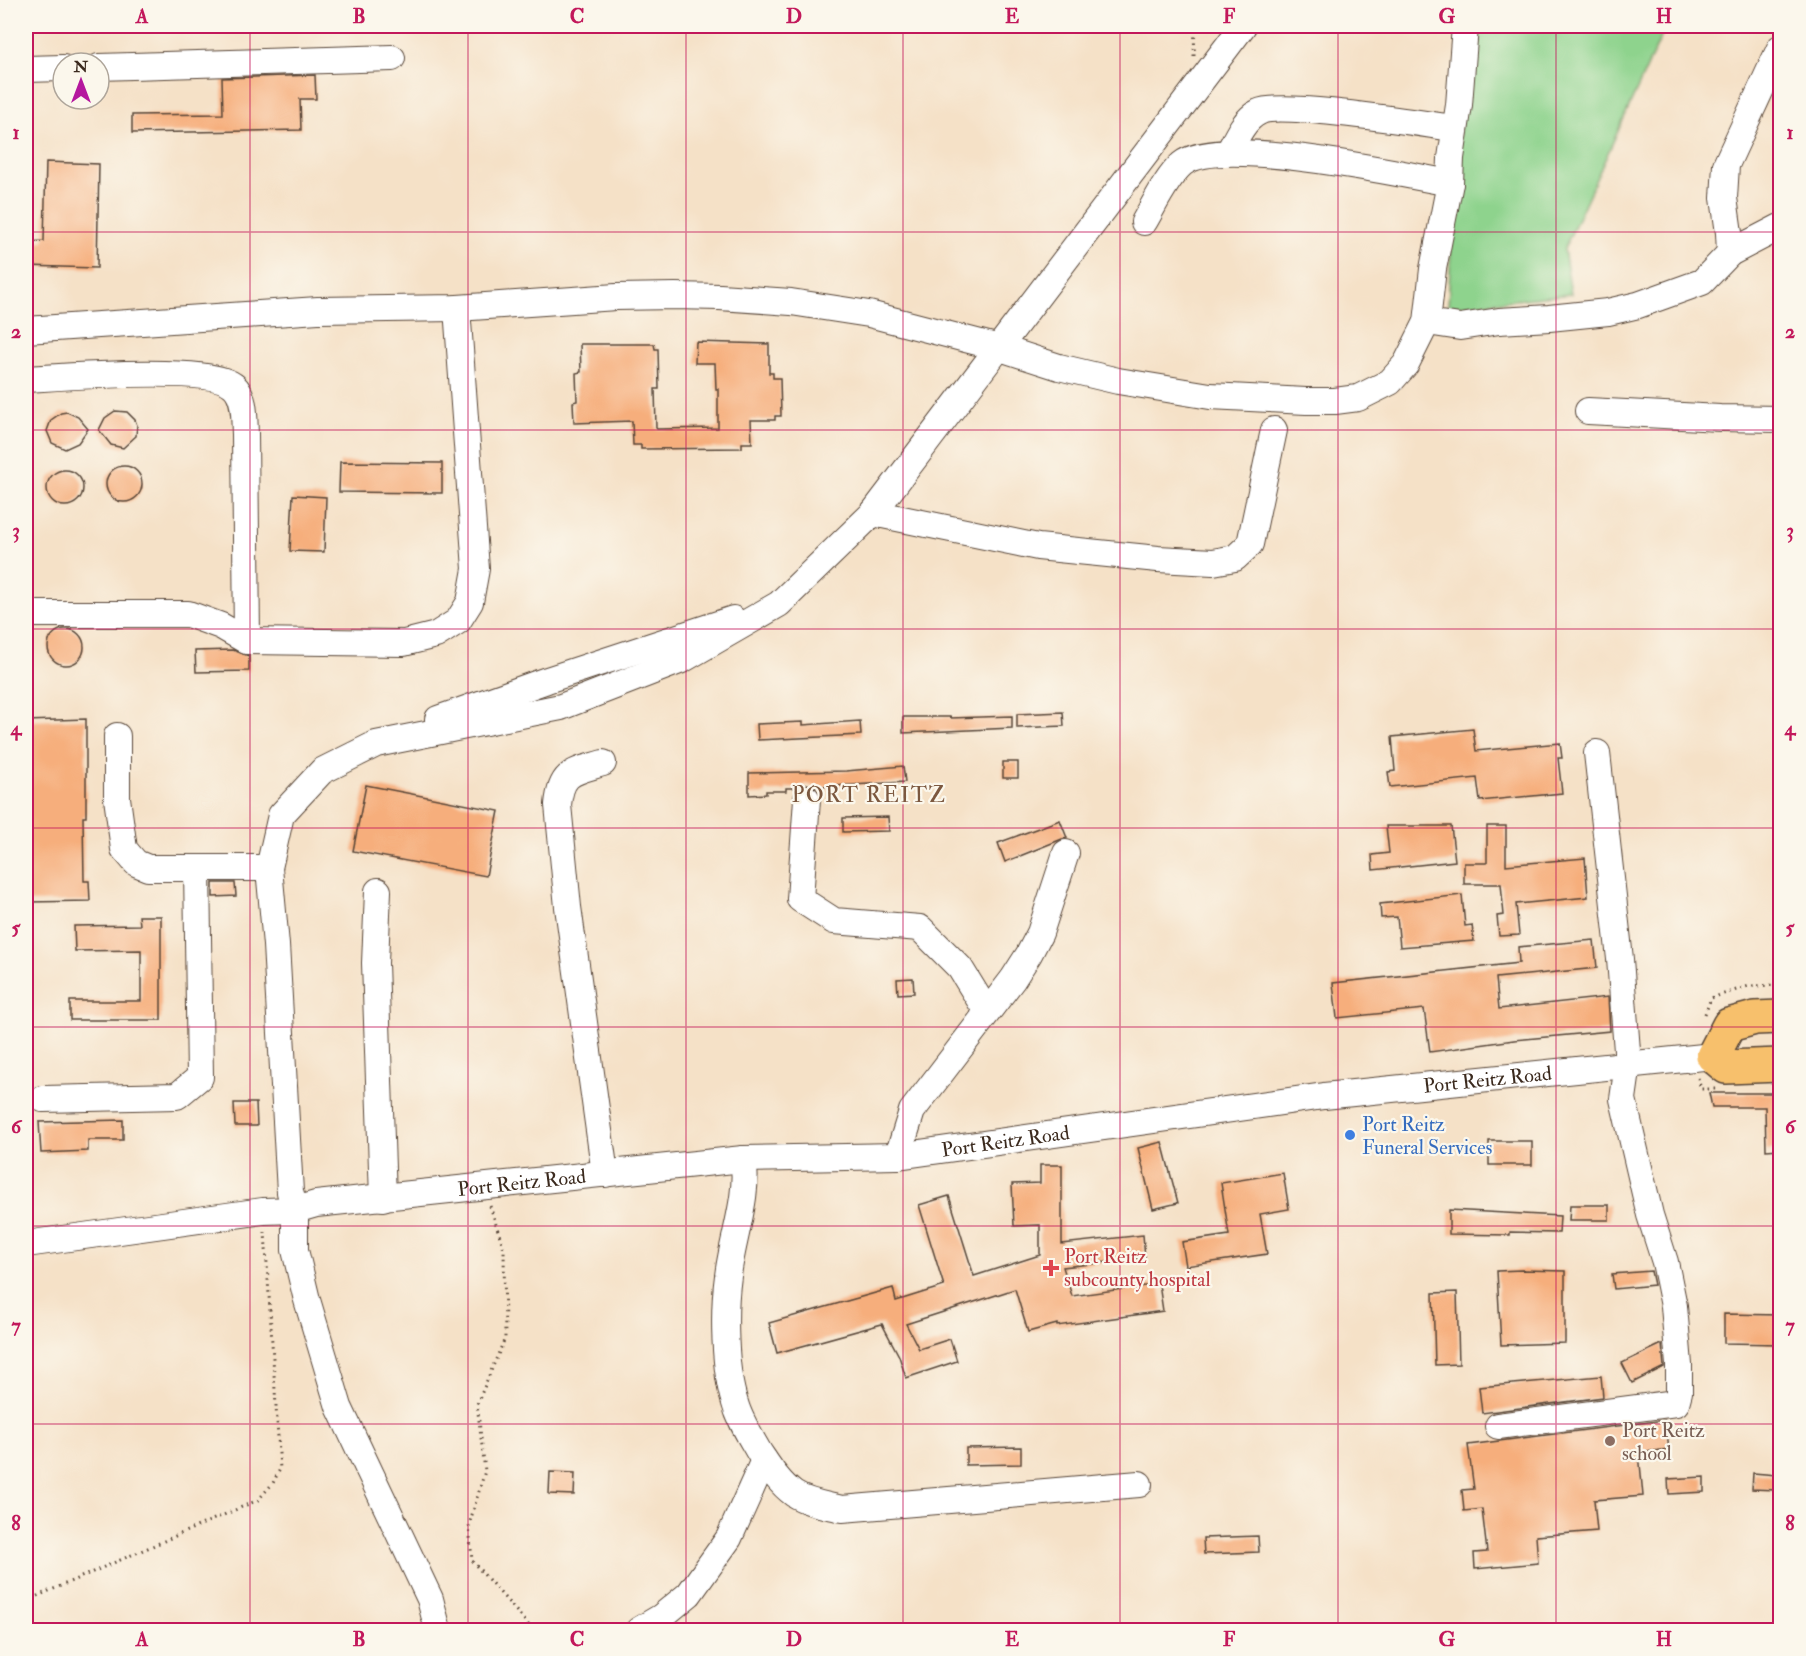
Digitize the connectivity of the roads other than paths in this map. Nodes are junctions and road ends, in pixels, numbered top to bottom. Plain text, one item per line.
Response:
1 (1243, 26) edge
2 (1465, 26) edge
3 (1780, 48) edge
4 (392, 58) dead end
5 (111, 67) edge
6 (51, 68) edge
7 (26, 69) edge
8 (1455, 128) junction
9 (1229, 152) junction
10 (1450, 183) junction
11 (1144, 222) dead end
12 (1780, 228) edge
13 (1730, 253) junction
14 (457, 309) junction
15 (1427, 322) junction
16 (26, 330) edge
17 (1000, 348) junction
18 (26, 379) edge
19 (1588, 411) dead end
20 (1780, 419) edge
21 (1274, 430) dead end
22 (873, 513) junction
23 (26, 612) edge
24 (247, 641) junction
25 (117, 736) dead end
26 (1597, 753) dead end
27 (603, 763) dead end
28 (807, 799) dead end
29 (1066, 853) dead end
30 (197, 868) junction
31 (269, 868) junction
32 (378, 891) dead end
33 (987, 1012) junction
34 (1780, 1017) edge
35 (1713, 1056) junction
36 (1628, 1064) junction
37 (1780, 1065) edge
38 (43, 1099) dead end
39 (898, 1156) junction
40 (744, 1159) junction
41 (605, 1174) junction
42 (383, 1198) junction
43 (295, 1210) junction
44 (26, 1244) edge
45 (1498, 1426) dead end
46 (764, 1460) junction
47 (1139, 1484) dead end
48 (438, 1630) edge
49 (639, 1630) edge

1 - 17 street
2 - 8 street
3 - 13 street
4 - 5 street
6 - 7 street
8 - 9 street
8 - 10 street
9 - 10 street
9 - 11 street
10 - 15 street
12 - 13 street
13 - 15 street
14 - 16 street
14 - 17 street
14 - 24 street
15 - 17 street
17 - 22 street
18 - 24 street
19 - 20 street
21 - 22 street
22 - 31 street
23 - 24 street
25 - 30 street
26 - 36 street
27 - 41 street
28 - 33 street
29 - 33 street
30 - 31 street
30 - 38 street
31 - 43 street
32 - 42 street
33 - 39 street
34 - 35 main road
35 - 36 street, Port Reitz Road
35 - 37 main road, Port Reitz Road
36 - 39 street, Port Reitz Road
36 - 45 street
39 - 40 street, Port Reitz Road
40 - 41 street, Port Reitz Road
40 - 46 street
41 - 42 street, Port Reitz Road
42 - 43 street, Port Reitz Road
43 - 44 street, Port Reitz Road
43 - 48 street
46 - 47 street
46 - 49 street

